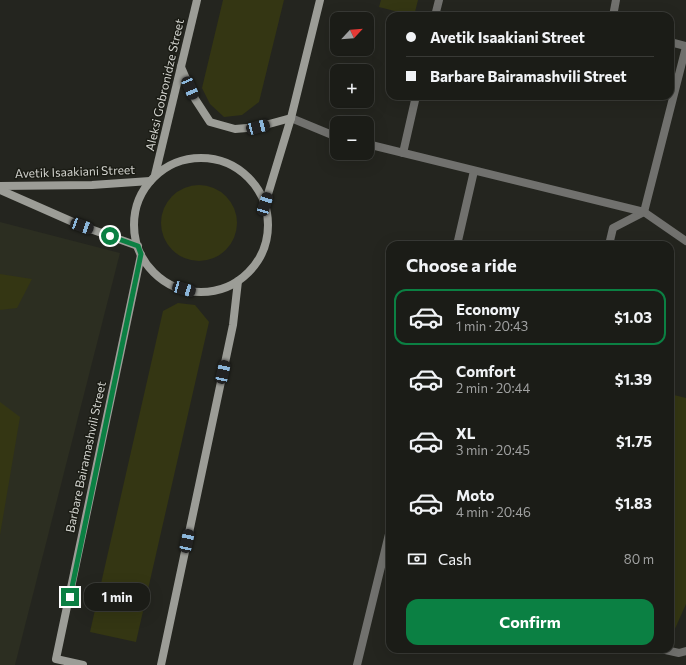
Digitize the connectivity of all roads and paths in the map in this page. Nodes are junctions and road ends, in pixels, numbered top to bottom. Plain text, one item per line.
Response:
1 (197, 0) edge
2 (320, 0) edge
3 (439, 0) edge
4 (616, 0) edge
5 (436, 12) edge
6 (614, 12) edge
7 (674, 43) edge
8 (686, 47) edge
9 (685, 57) edge
10 (181, 67) junction
11 (674, 99) edge
12 (415, 100) edge
13 (674, 100) edge
14 (291, 118) junction
15 (330, 134) edge
16 (374, 146) edge
17 (403, 153) junction
18 (474, 171) junction
19 (153, 178) junction
20 (0, 186) edge
21 (0, 190) edge
22 (265, 204) junction
23 (644, 212) junction
24 (458, 241) edge
25 (610, 241) edge
26 (686, 241) edge
27 (138, 246) junction
28 (141, 254) junction
29 (238, 281) junction
30 (386, 546) edge
31 (686, 651) edge
32 (674, 652) edge
33 (56, 662) edge
34 (83, 665) edge
35 (161, 665) edge
36 (357, 665) edge

1 - 10 main road, Aleksi Gobronidze Street
2 - 14 main road
3 - 5 street
4 - 6 street
7 - 8 street
8 - 9 street
9 - 11 street
10 - 14 main road
10 - 19 main road, Aleksi Gobronidze Street
12 - 17 street
13 - 23 street
14 - 15 street
14 - 22 main road
16 - 17 street
17 - 18 street
18 - 23 street
18 - 24 street
19 - 20 main road, Avetik Isaakiani Street
19 - 22 main road
19 - 27 main road
21 - 27 main road, Avetik Isaakiani Street
22 - 29 main road
23 - 25 street
23 - 26 street
27 - 28 main road
28 - 29 main road
28 - 33 main road, Barbare Bairamashvili Street
29 - 35 main road
30 - 36 street
31 - 32 street
33 - 34 main road

